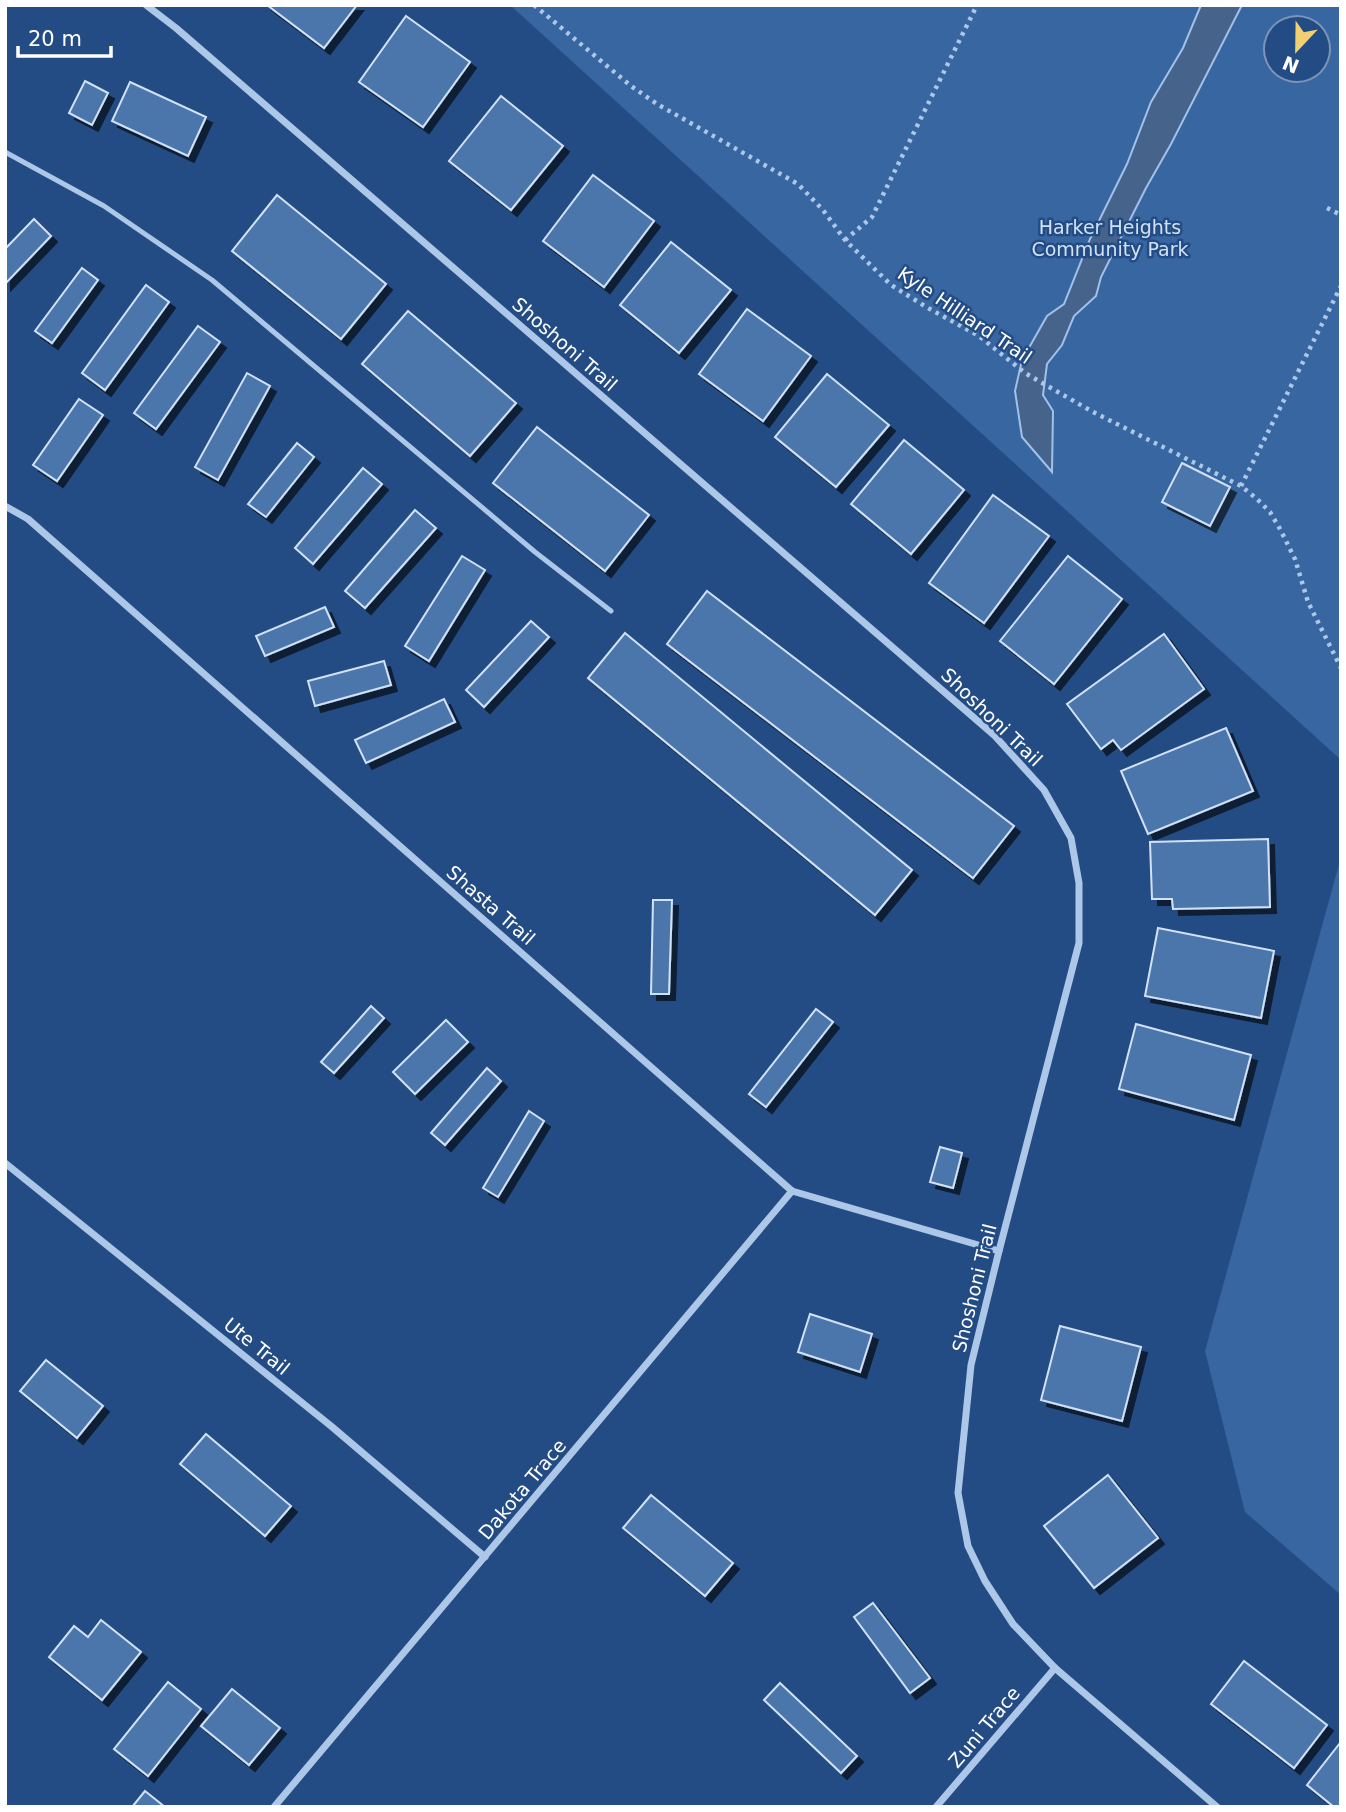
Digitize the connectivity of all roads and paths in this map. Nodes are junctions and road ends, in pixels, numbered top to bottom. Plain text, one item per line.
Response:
1 (146, 5) edge
2 (534, 5) edge
3 (977, 5) edge
4 (5, 152) edge
5 (1327, 208) dead end
6 (1341, 215) edge
7 (845, 240) junction
8 (1341, 286) edge
9 (1241, 486) junction
10 (5, 506) edge
11 (611, 611) dead end
12 (1341, 668) edge
13 (5, 1163) edge
14 (792, 1191) junction
15 (999, 1251) junction
16 (485, 1557) junction
17 (1055, 1668) junction
18 (274, 1807) edge
19 (936, 1807) edge
20 (1217, 1807) edge

1 - 15 street, Shoshoni Trail
2 - 7 path, Kyle Hilliard Trail
3 - 7 path
4 - 11 lane
5 - 6 path
7 - 9 path, Kyle Hilliard Trail
8 - 9 path
9 - 12 path, Kyle Hilliard Trail
10 - 14 street, Shasta Trail
13 - 16 street, Ute Trail
14 - 15 street, Shasta Trail
14 - 16 street, Dakota Trace
15 - 17 street, Shoshoni Trail
16 - 18 street, Dakota Trace
17 - 19 street, Zuni Trace
17 - 20 street, Shoshoni Trail

